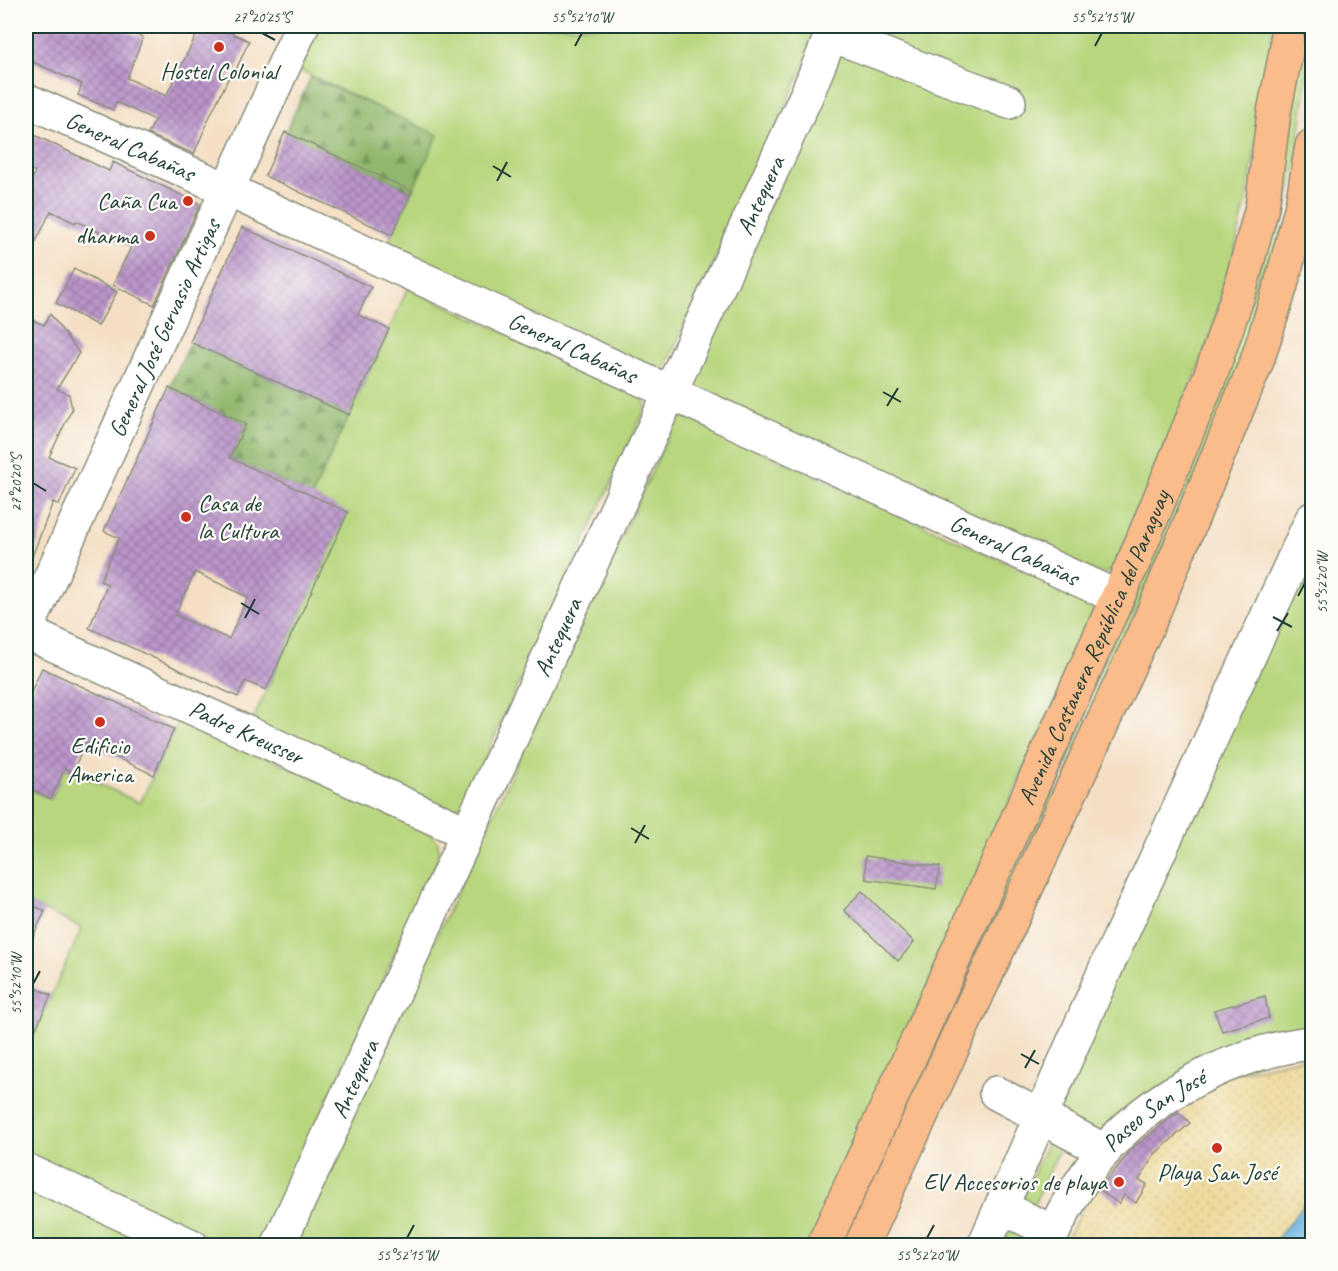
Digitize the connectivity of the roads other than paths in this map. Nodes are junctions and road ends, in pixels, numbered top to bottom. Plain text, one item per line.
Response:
1 (302, 26) edge
2 (1287, 26) edge
3 (834, 30) edge
4 (26, 100) edge
5 (1009, 102) dead end
6 (1312, 146) edge
7 (226, 189) junction
8 (669, 392) junction
9 (1312, 519) edge
10 (1117, 597) junction
11 (26, 631) edge
12 (467, 833) junction
13 (1312, 1043) edge
14 (996, 1093) dead end
15 (1041, 1117) junction
16 (1105, 1151) junction
17 (26, 1170) edge
18 (1001, 1207) junction
19 (1050, 1239) edge
20 (192, 1245) edge
21 (278, 1245) edge
22 (823, 1245) edge
23 (861, 1245) edge
24 (984, 1245) edge

1 - 7 street, General José Gervasio Artigas
2 - 10 main road, Avenida Costanera República del Paraguay
3 - 5 street
3 - 8 street, Antequera
4 - 7 street, General Cabañas
6 - 23 main road, Avenida Costanera República del Paraguay
7 - 8 street, General Cabañas
7 - 11 street, General José Gervasio Artigas
8 - 10 street, General Cabañas
8 - 12 street, Antequera
9 - 15 street
10 - 22 main road, Avenida Costanera República del Paraguay
11 - 12 street, Padre Kreusser
12 - 21 street, Antequera
13 - 16 street, Paseo San José
14 - 15 street
15 - 16 street
15 - 18 street
16 - 19 street, Paseo San José
17 - 20 street
18 - 19 street
18 - 24 street

